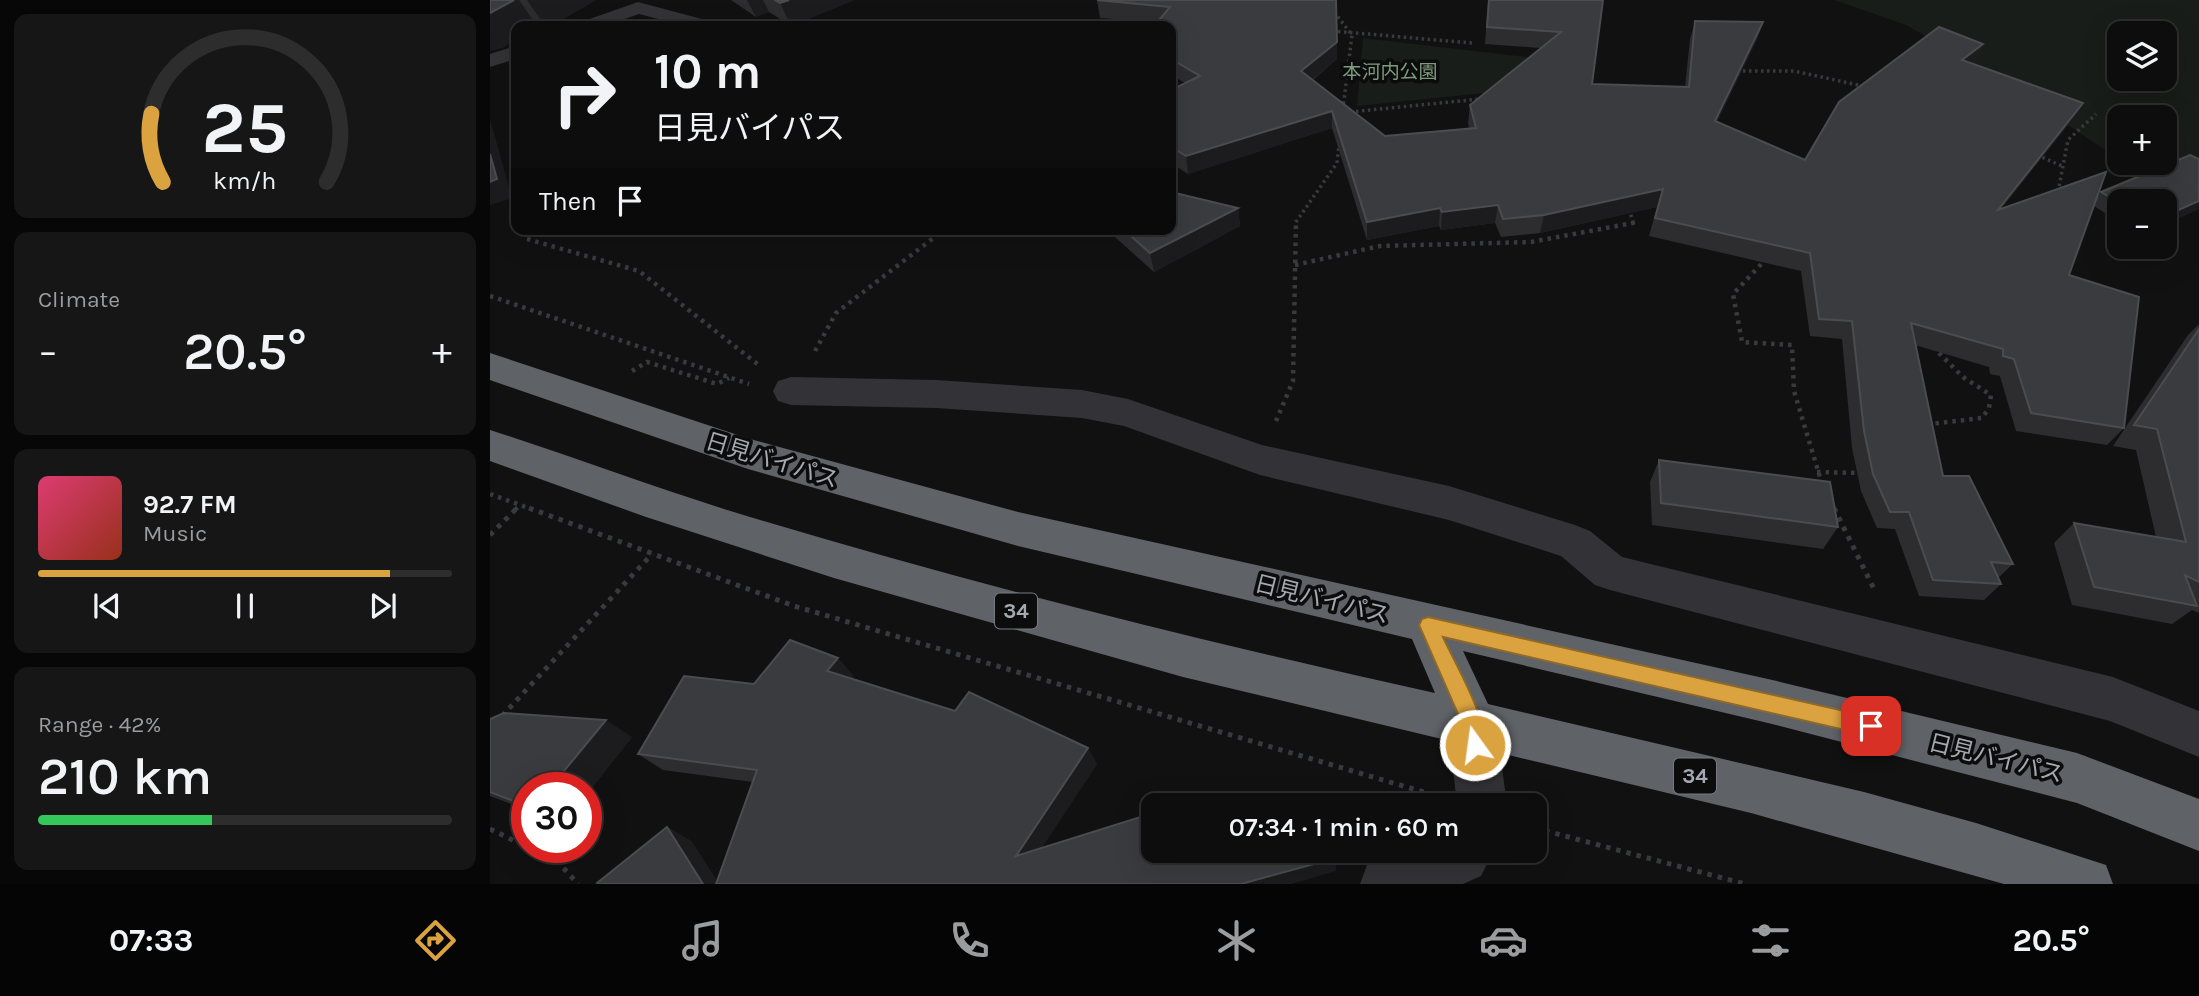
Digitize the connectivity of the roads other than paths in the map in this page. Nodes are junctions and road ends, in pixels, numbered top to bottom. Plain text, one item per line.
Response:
1 (661, 0) edge
2 (638, 8) junction
3 (602, 21) edge
4 (687, 21) edge
5 (511, 54) edge
6 (490, 61) edge
7 (490, 366) edge
8 (791, 391) road end
9 (490, 445) edge
10 (1428, 625) junction
11 (1472, 722) junction
12 (2199, 734) edge
13 (1481, 793) edge
14 (2199, 825) edge
15 (1448, 863) edge
16 (1386, 884) edge
17 (2087, 884) edge

1 - 2 lane
2 - 3 lane
2 - 4 lane
5 - 6 lane
7 - 10 highway, 日見バイパス
8 - 12 street
9 - 11 highway, 34
10 - 11 highway
10 - 14 highway, 日見バイパス
11 - 13 street
11 - 17 highway, 34
15 - 16 street

